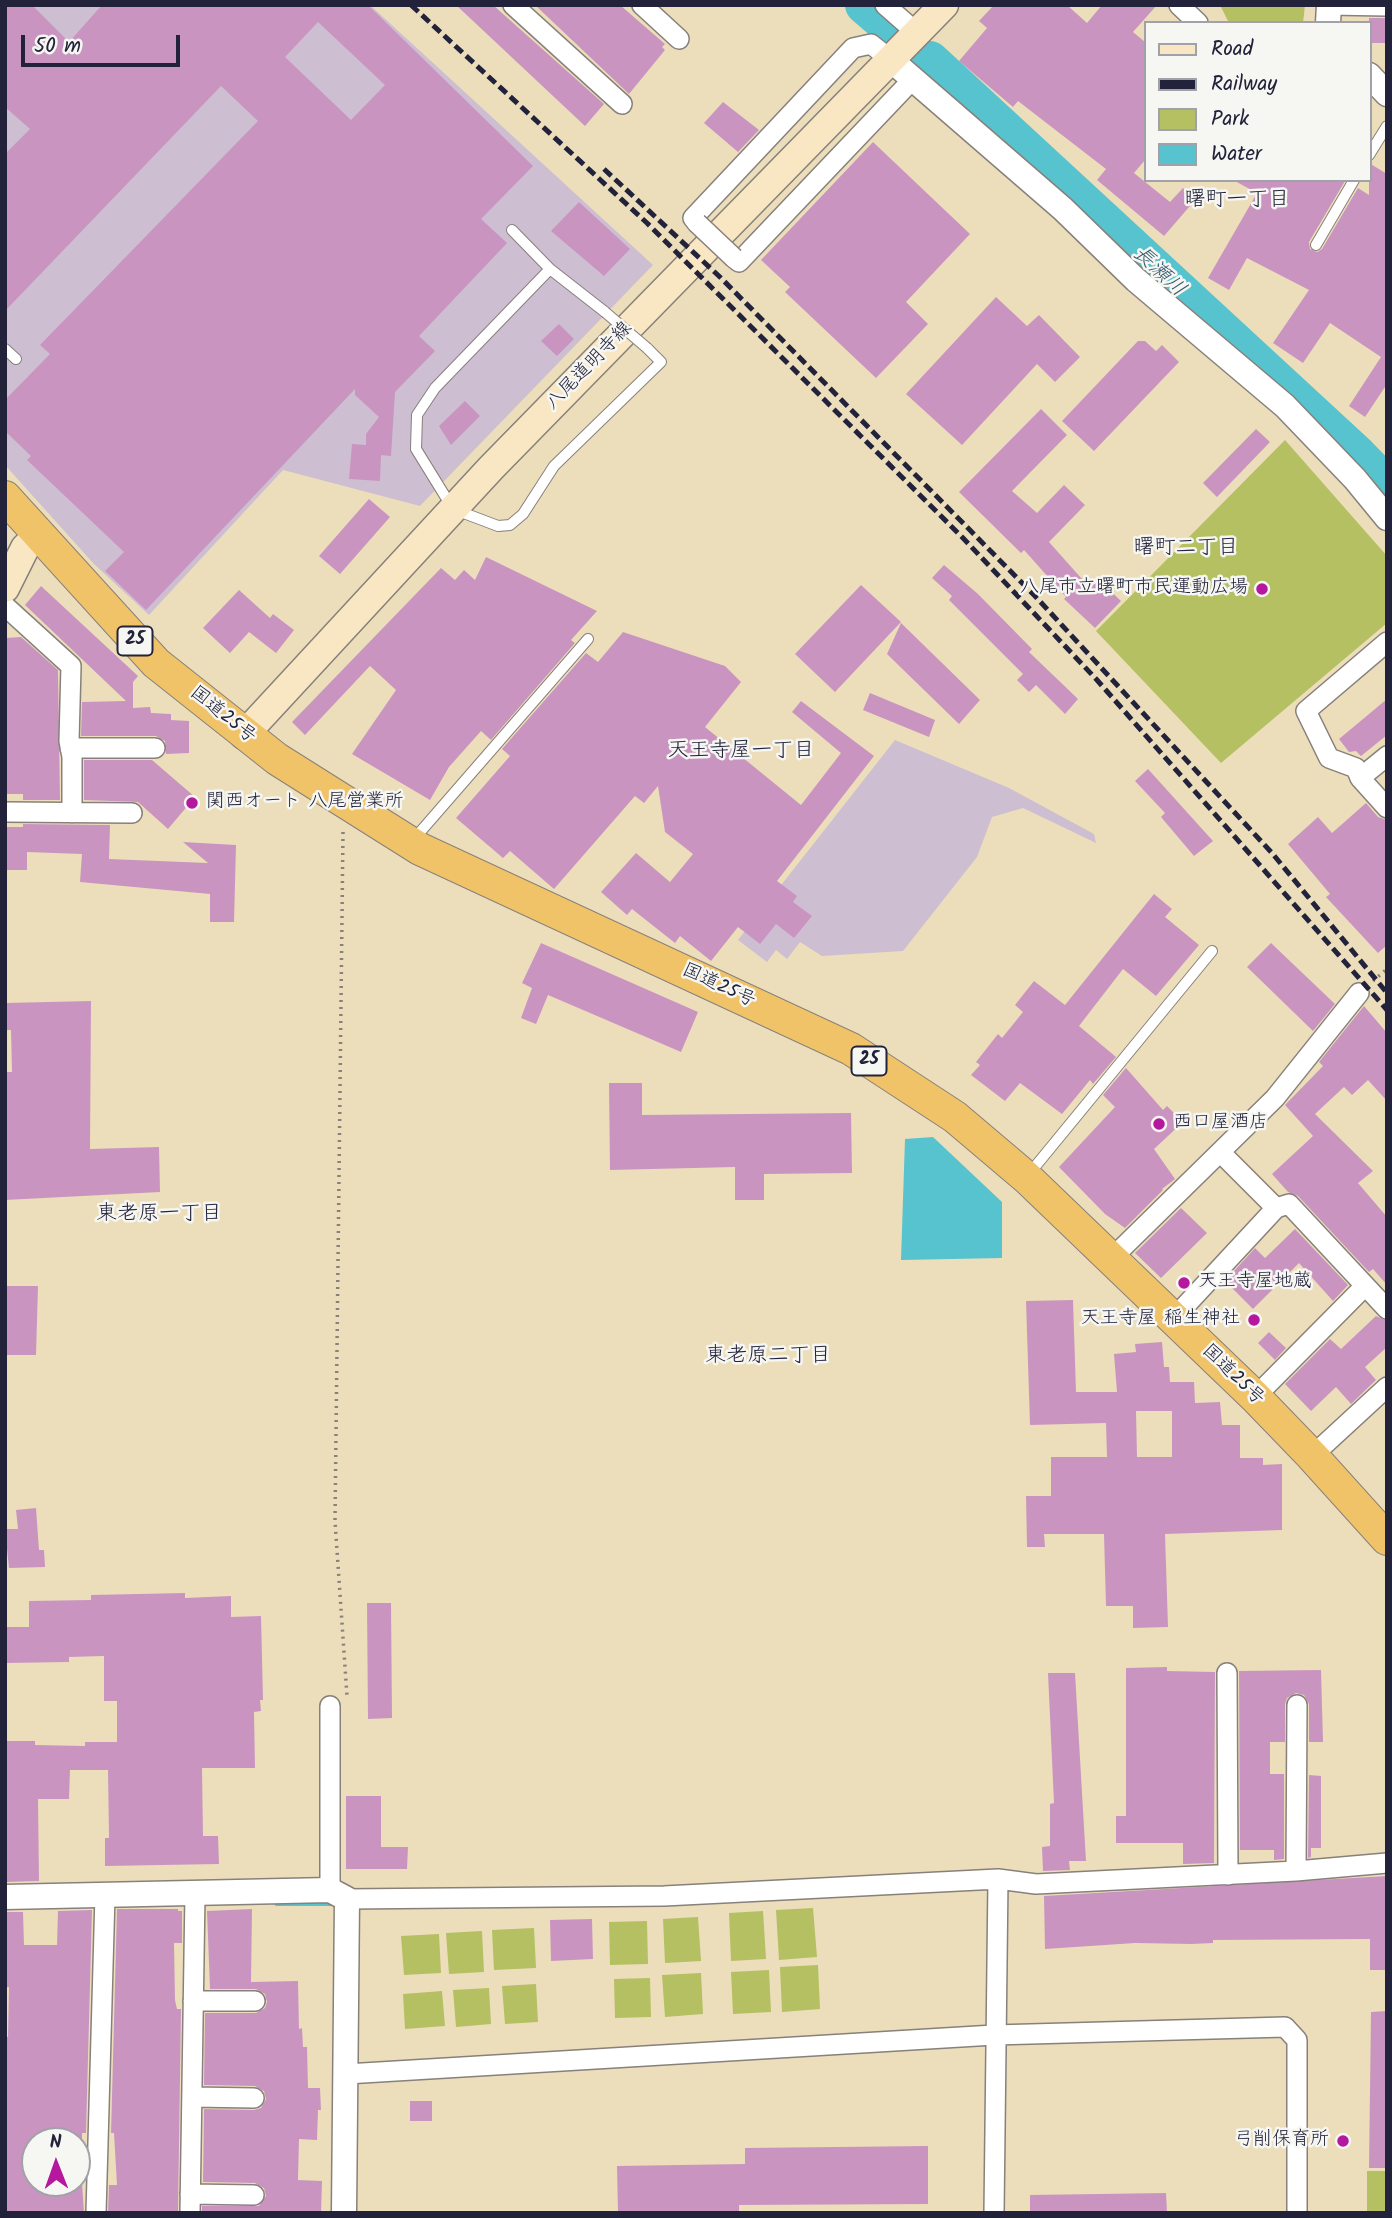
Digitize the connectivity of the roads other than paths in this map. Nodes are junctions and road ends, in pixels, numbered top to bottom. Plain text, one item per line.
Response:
1 (642, 5) edge
2 (885, 5) edge
3 (944, 5) edge
4 (1179, 5) edge
5 (1329, 5) edge
6 (517, 6) edge
7 (1387, 6) edge
8 (1196, 21) edge
9 (918, 34) junction
10 (679, 39) dead end
11 (891, 60) junction
12 (1371, 77) edge
13 (914, 78) junction
14 (1387, 94) edge
15 (622, 104) dead end
16 (1387, 126) edge
17 (1371, 152) edge
18 (1353, 182) edge
19 (512, 230) dead end
20 (1316, 245) dead end
21 (550, 269) junction
22 (5, 349) edge
23 (16, 359) dead end
24 (5, 497) edge
25 (453, 509) junction
26 (1387, 518) edge
27 (38, 536) junction
28 (5, 588) edge
29 (5, 606) edge
30 (588, 639) dead end
31 (1387, 642) edge
32 (244, 735) junction
33 (70, 748) junction
34 (155, 748) dead end
35 (1387, 756) edge
36 (1360, 778) junction
37 (1387, 808) edge
38 (5, 812) edge
39 (72, 813) junction
40 (132, 813) dead end
41 (410, 843) junction
42 (1212, 951) dead end
43 (1359, 993) dead end
44 (1220, 1152) junction
45 (1027, 1178) junction
46 (1276, 1208) junction
47 (1111, 1259) junction
48 (1365, 1286) junction
49 (1387, 1309) edge
50 (1173, 1319) junction
51 (1387, 1387) edge
52 (1255, 1398) junction
53 (1312, 1455) junction
54 (1387, 1539) edge
55 (1227, 1673) dead end
56 (1297, 1705) dead end
57 (330, 1706) road end
58 (1387, 1863) edge
59 (1296, 1871) junction
60 (1228, 1875) junction
61 (998, 1879) junction
62 (195, 1893) junction
63 (105, 1895) junction
64 (339, 1895) junction
65 (5, 1897) edge
66 (193, 2001) junction
67 (255, 2001) dead end
68 (994, 2035) junction
69 (346, 2074) junction
70 (192, 2097) junction
71 (254, 2098) dead end
72 (254, 2194) dead end
73 (190, 2203) edge
74 (96, 2213) edge
75 (344, 2213) edge
76 (994, 2213) edge
77 (1297, 2213) edge

1 - 10 street
2 - 9 street
3 - 9 main road, 八尾道明寺線
4 - 8 street
5 - 7 street
6 - 15 street
9 - 11 main road, 八尾道明寺線
11 - 13 street
11 - 13 street, bridge
11 - 25 main road, 八尾道明寺線
12 - 14 street
13 - 26 street
16 - 17 lane
18 - 20 lane
19 - 21 lane
21 - 25 lane
21 - 25 lane, bridge
22 - 23 lane
24 - 27 highway, 国道25号 / 25
25 - 32 main road, 八尾道明寺線
27 - 28 main road
27 - 32 highway, 国道25号 / 25
29 - 33 street
30 - 41 lane
31 - 36 street
32 - 41 highway, 国道25号 / 25
33 - 34 street
33 - 39 street
35 - 36 street
36 - 37 street
38 - 39 street
39 - 40 street
41 - 45 highway, 国道25号 / 25
42 - 45 lane
43 - 44 street
44 - 46 street
44 - 47 street
45 - 47 highway, 国道25号 / 25
46 - 48 street
46 - 50 street
47 - 50 highway, 国道25号 / 25
48 - 49 street
48 - 52 street
50 - 52 highway, 国道25号 / 25
51 - 53 street
52 - 53 highway, 国道25号 / 25
53 - 54 highway, 国道25号 / 25
55 - 60 street
56 - 59 street
57 - 64 street
58 - 59 street
59 - 60 street
60 - 61 street
61 - 64 street
61 - 68 street
62 - 63 street
62 - 64 street
62 - 66 street
63 - 65 street
63 - 74 street
64 - 69 street
66 - 67 street
66 - 70 street
68 - 69 street
68 - 76 street
68 - 77 street
69 - 75 street
70 - 71 street
70 - 73 street
72 - 73 street

